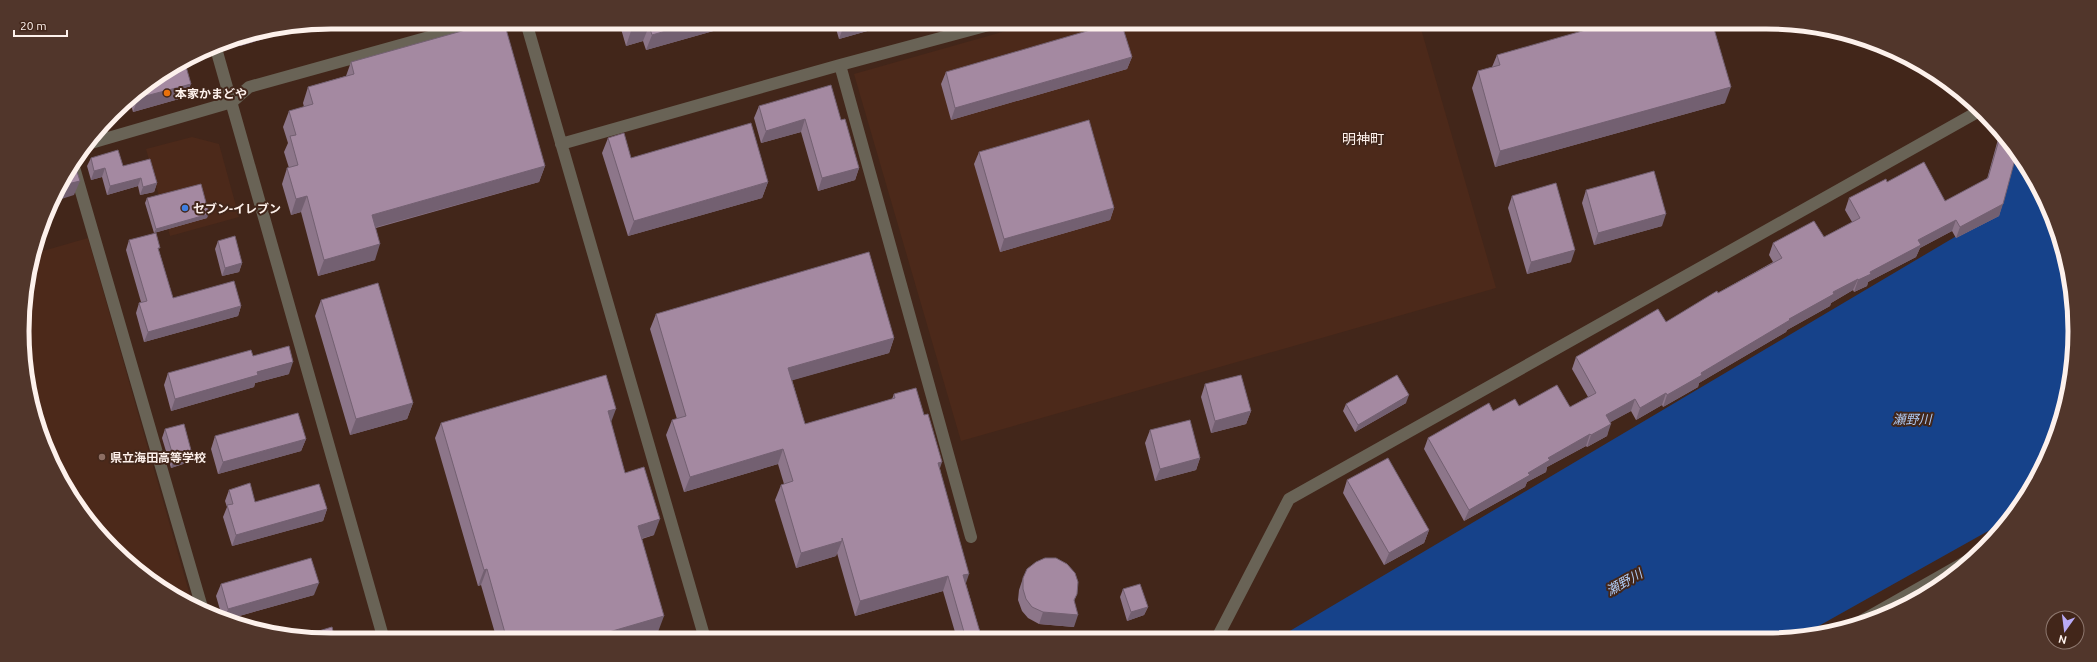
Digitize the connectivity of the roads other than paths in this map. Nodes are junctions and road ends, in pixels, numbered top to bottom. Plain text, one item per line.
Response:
1 (458, 29) edge
2 (528, 29) edge
3 (974, 29) edge
4 (217, 51) edge
5 (840, 65) junction
6 (232, 102) junction
7 (1975, 113) edge
8 (96, 142) edge
9 (561, 144) junction
10 (75, 171) edge
11 (971, 537) dead end
12 (1917, 593) edge
13 (201, 604) edge
14 (1891, 606) edge
15 (382, 633) edge
16 (703, 633) edge
17 (1220, 633) edge

1 - 6 street
2 - 9 street
3 - 5 street
4 - 6 street
5 - 9 street
5 - 11 street
6 - 8 street
6 - 15 street
7 - 17 street
9 - 16 street
10 - 13 street
12 - 14 street

